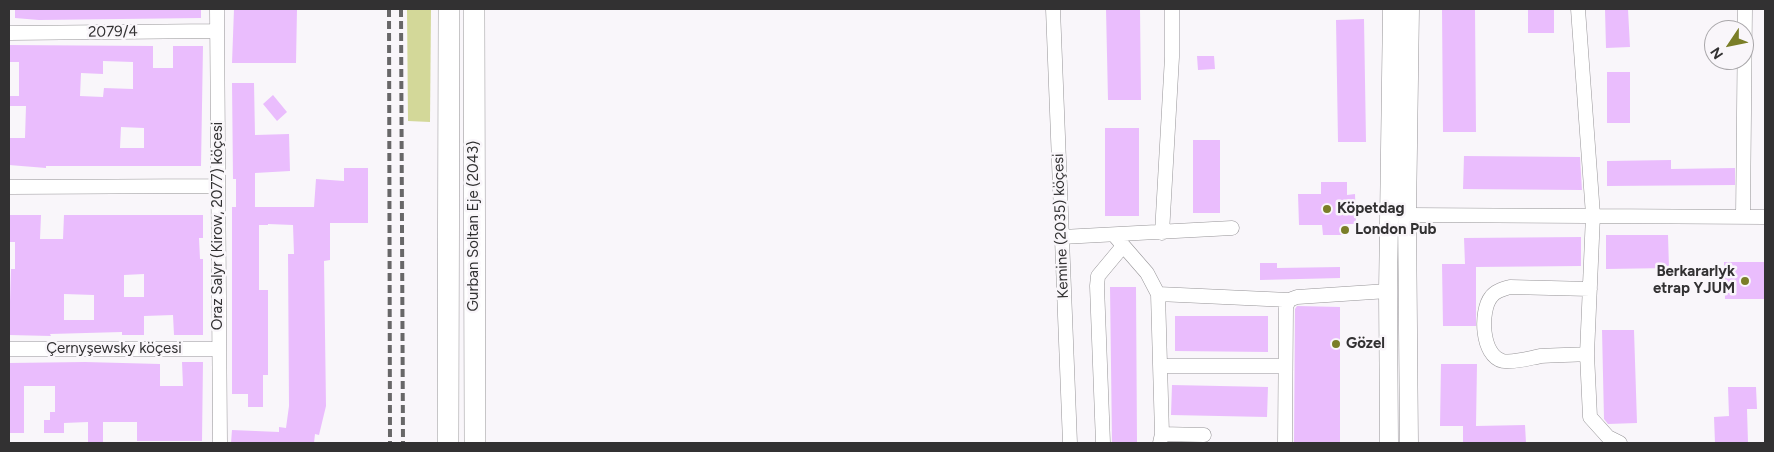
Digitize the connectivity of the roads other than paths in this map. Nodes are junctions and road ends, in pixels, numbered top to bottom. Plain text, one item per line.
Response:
1 (217, 9) edge
2 (449, 9) edge
3 (474, 9) edge
4 (1053, 9) edge
5 (1172, 9) edge
6 (1392, 9) edge
7 (1410, 9) edge
8 (1578, 9) edge
9 (1745, 9) edge
10 (217, 31) junction
11 (9, 33) edge
12 (218, 186) junction
13 (9, 187) edge
14 (1407, 215) junction
15 (1593, 215) junction
16 (1743, 217) junction
17 (1765, 217) edge
18 (1232, 228) dead end
19 (1162, 233) junction
20 (1114, 235) junction
21 (1062, 237) junction
22 (1123, 246) junction
23 (1590, 289) junction
24 (1388, 291) junction
25 (1158, 294) junction
26 (1289, 300) junction
27 (219, 349) junction
28 (9, 350) edge
29 (1587, 354) junction
30 (1162, 366) junction
31 (1285, 366) junction
32 (1204, 435) dead end
33 (1161, 439) edge
34 (220, 443) edge
35 (448, 443) edge
36 (475, 443) edge
37 (1070, 443) edge
38 (1103, 443) edge
39 (1286, 443) edge
40 (1389, 443) edge
41 (1409, 443) edge
42 (1620, 443) edge

1 - 10 street, Oraz Salyr (Kirow, 2077) köçesi
2 - 35 highway, Gurban Soltan Eje (2043)
3 - 36 highway, Gurban Soltan Eje (2043)
4 - 21 street, Kemine (2035) köçesi
5 - 19 street
6 - 24 main road
7 - 14 main road
8 - 15 street
9 - 16 street
10 - 11 street, 2079/4 / 2079/4
10 - 12 street, Oraz Salyr (Kirow, 2077) köçesi
12 - 13 street
12 - 27 street, Oraz Salyr (Kirow, 2077) köçesi
14 - 15 street
14 - 41 main road
15 - 16 street
15 - 23 street
16 - 17 street
18 - 19 street
19 - 20 street
20 - 21 street
20 - 22 street
21 - 37 street, Kemine (2035) köçesi
22 - 25 street
22 - 38 street
23 - 29 street
23 - 29 street
24 - 26 street
24 - 40 main road
25 - 26 street
25 - 30 street
26 - 31 street
27 - 28 street, Çernyşewsky köçesi
27 - 34 street, Oraz Salyr (Kirow, 2077) köçesi
29 - 42 street
30 - 31 street
30 - 33 street
31 - 39 street
32 - 33 street

